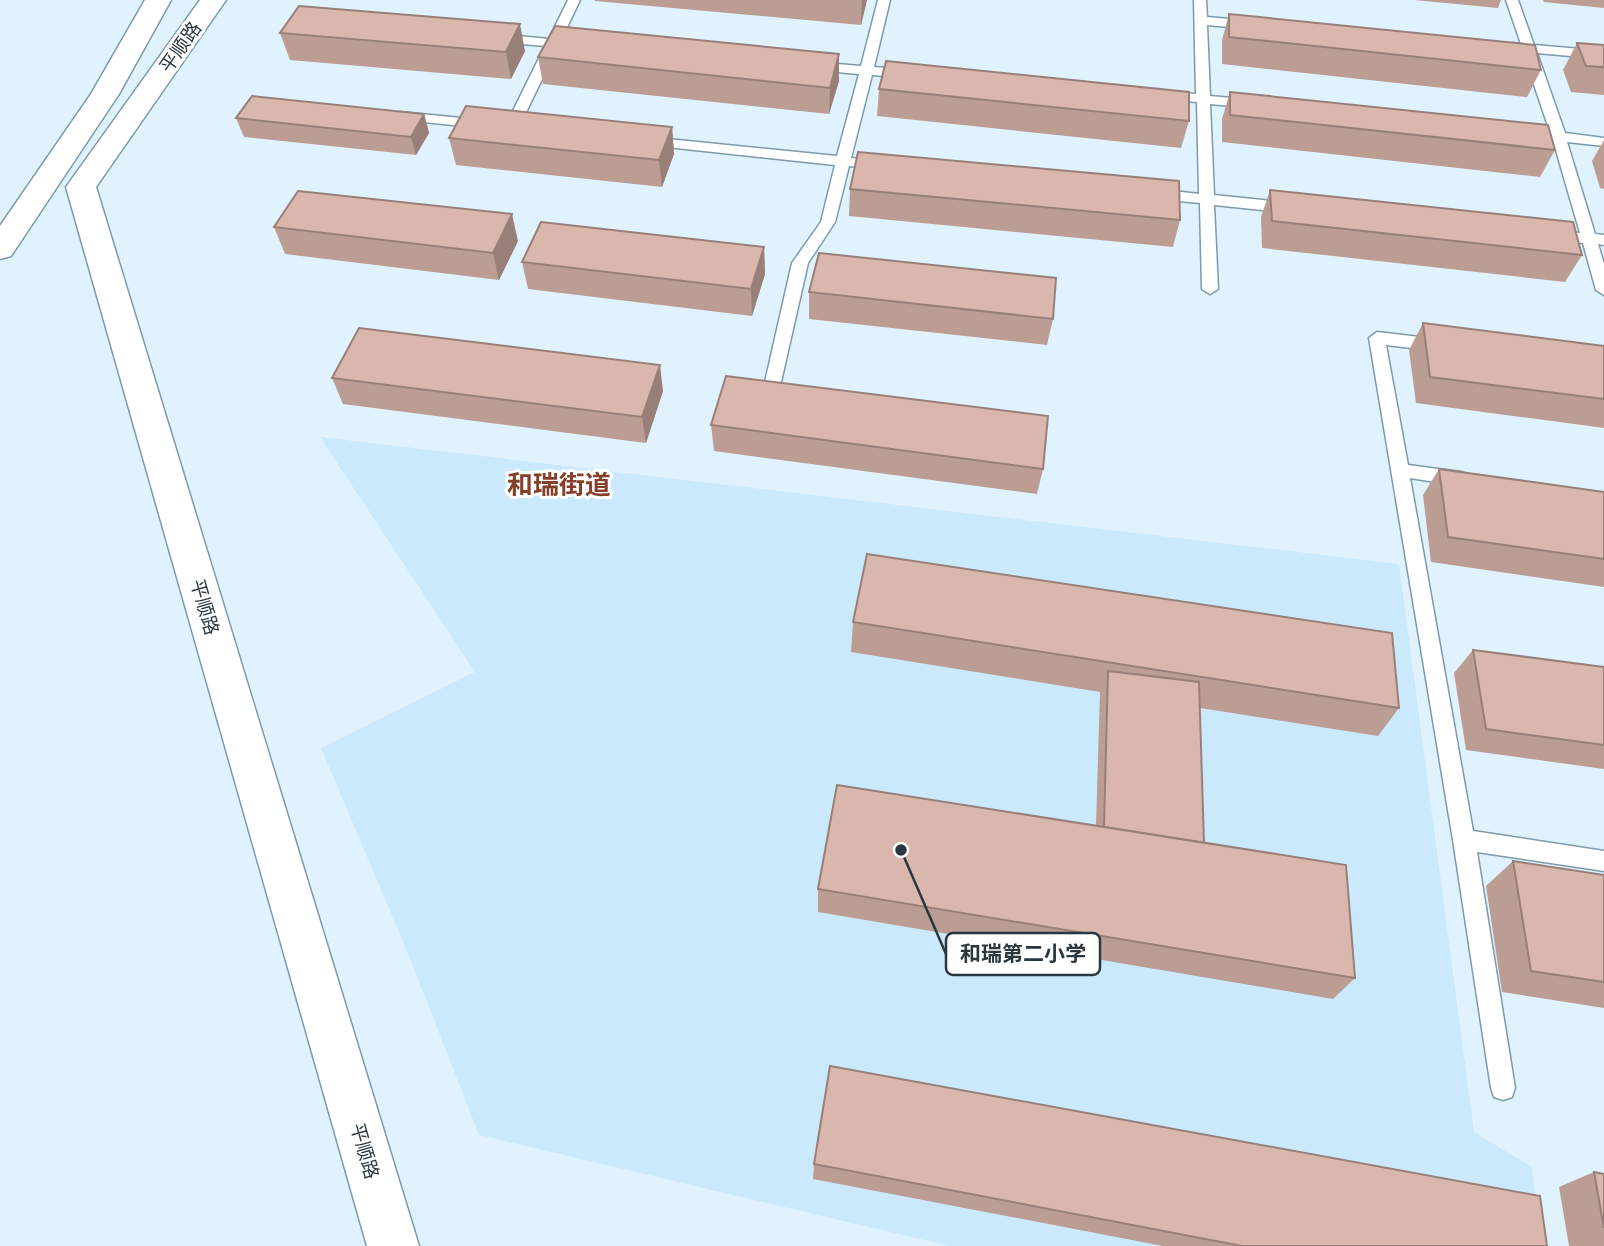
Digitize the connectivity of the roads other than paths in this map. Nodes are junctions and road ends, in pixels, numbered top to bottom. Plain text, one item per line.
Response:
1 (158, 0) edge
2 (213, 0) edge
3 (574, 0) edge
4 (884, 0) edge
5 (1200, 0) edge
6 (1512, 0) edge
7 (1200, 20) junction
8 (1269, 26) edge
9 (487, 37) edge
10 (553, 43) junction
11 (580, 45) edge
12 (1502, 46) edge
13 (1529, 49) junction
14 (1604, 55) edge
15 (799, 64) edge
16 (867, 70) junction
17 (920, 75) edge
18 (1149, 94) edge
19 (1202, 98) junction
20 (1271, 106) edge
21 (382, 114) edge
22 (1518, 132) edge
23 (1559, 137) junction
24 (636, 140) edge
25 (1604, 142) edge
26 (844, 162) junction
27 (898, 167) edge
28 (1141, 192) edge
29 (1208, 200) junction
30 (1303, 209) edge
31 (1535, 233) edge
32 (1597, 239) edge
33 (0, 249) edge
34 (1210, 289) dead end
35 (1604, 290) edge
36 (1457, 347) edge
37 (773, 382) edge
38 (1399, 470) junction
39 (1481, 481) edge
40 (1464, 840) junction
41 (1604, 861) edge
42 (1503, 1088) dead end
43 (393, 1246) edge

1 - 33 street
2 - 43 street, 平顺路
3 - 10 lane
4 - 16 lane
5 - 7 lane
6 - 13 lane
7 - 8 lane
7 - 19 lane
9 - 10 lane
10 - 11 lane
10 - 21 lane
12 - 13 lane
13 - 14 lane
13 - 23 lane
15 - 16 lane
16 - 17 lane
16 - 26 lane
18 - 19 lane
19 - 20 lane
19 - 29 lane
22 - 23 lane
23 - 25 lane
23 - 32 lane
24 - 26 lane
26 - 27 lane
26 - 37 lane
28 - 29 lane
29 - 30 lane
29 - 34 lane
31 - 32 lane
32 - 35 lane
36 - 38 lane
38 - 39 lane
38 - 40 lane
40 - 41 lane
40 - 42 lane

